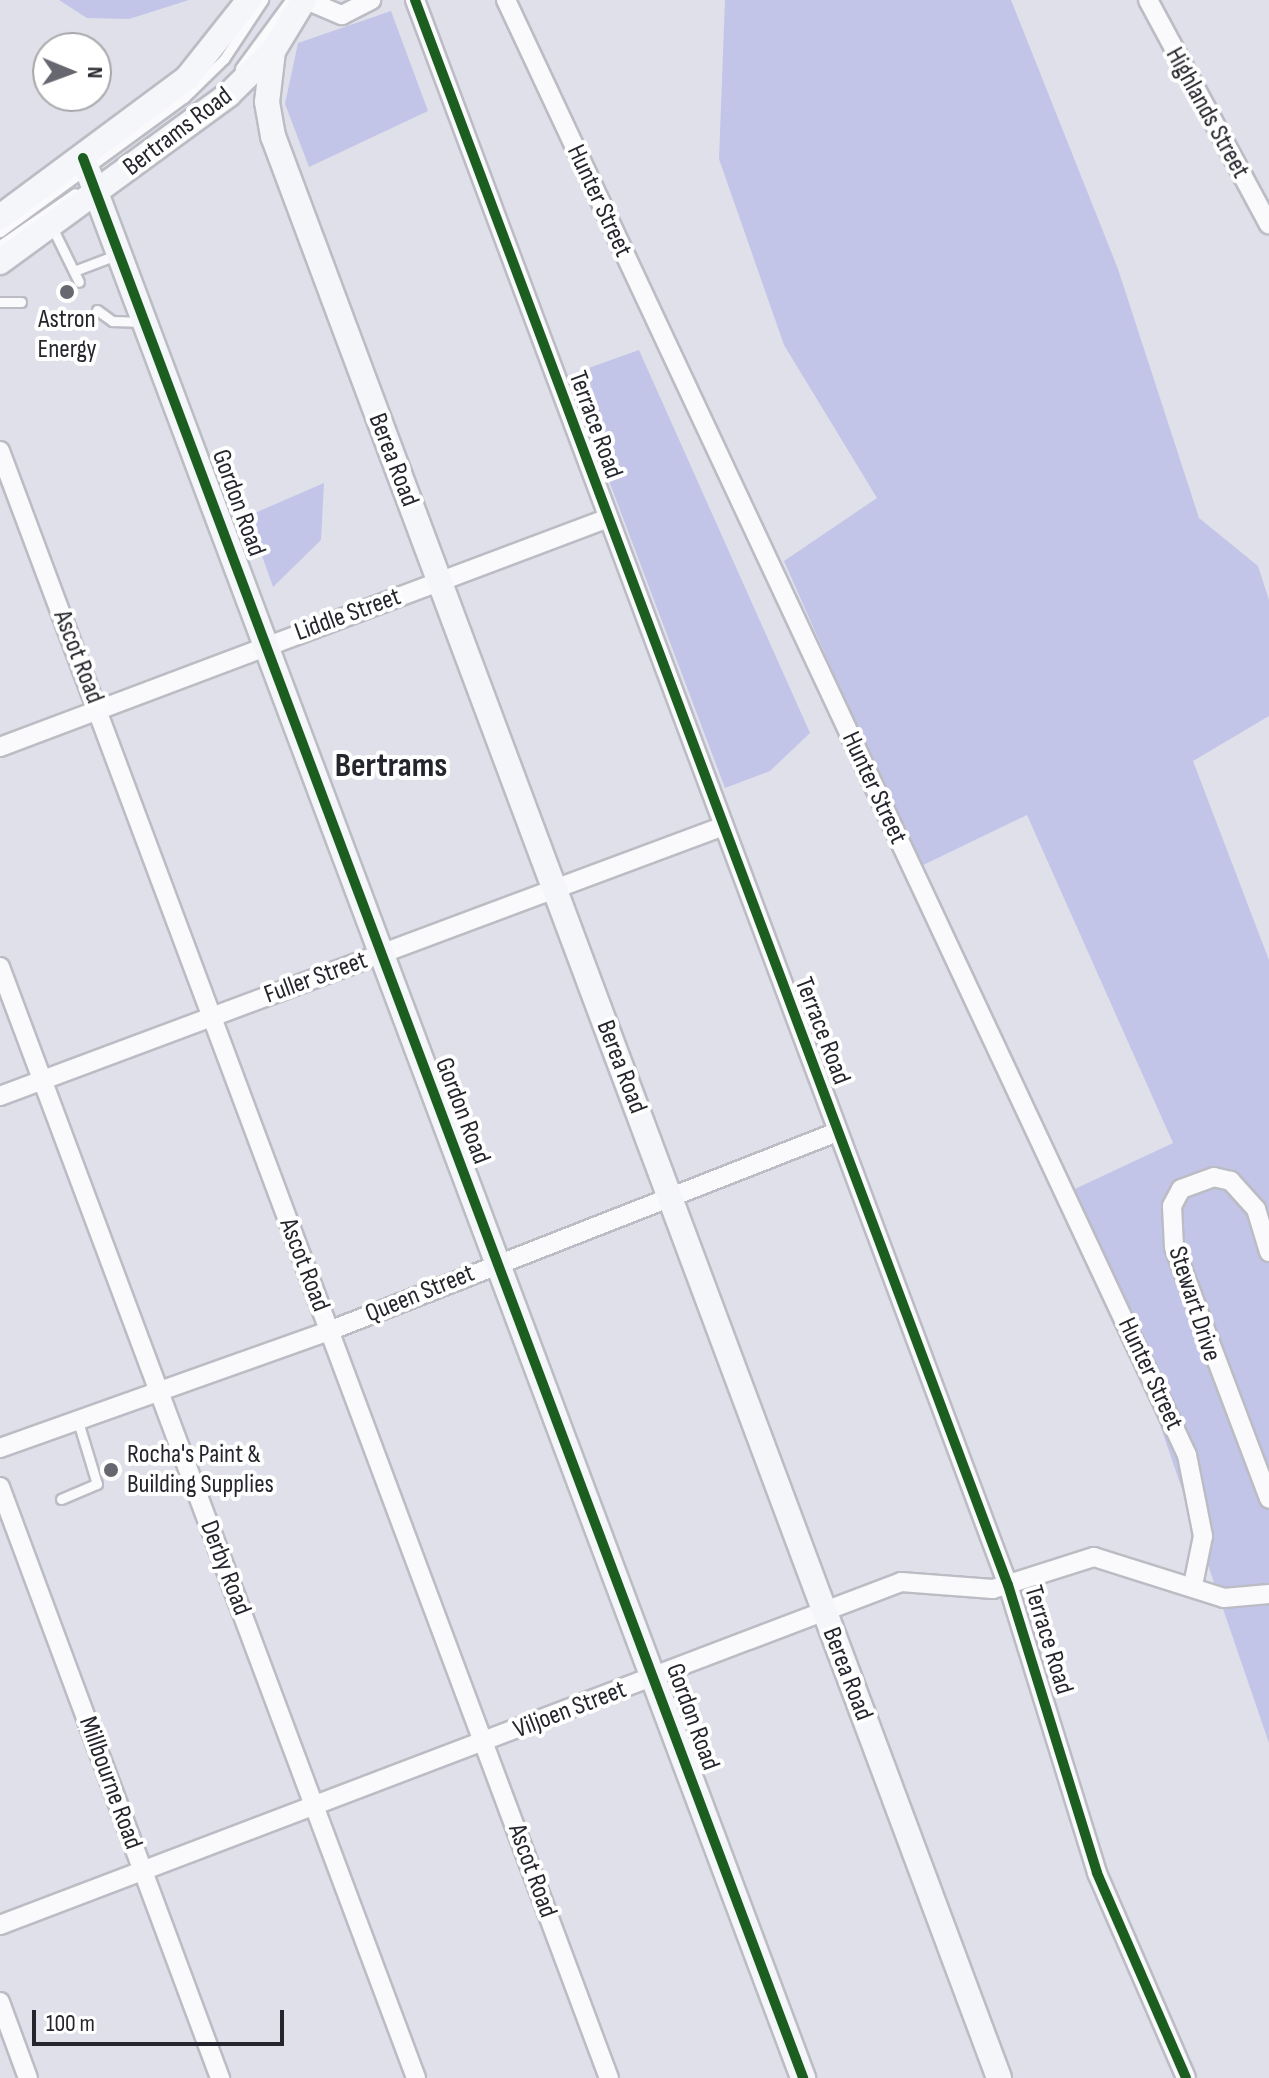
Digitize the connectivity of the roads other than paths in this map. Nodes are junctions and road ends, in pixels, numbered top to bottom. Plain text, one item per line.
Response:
1 (249, 0) edge
2 (263, 0) edge
3 (290, 0) edge
4 (305, 0) edge
5 (371, 0) edge
6 (415, 0) edge
7 (506, 0) edge
8 (1148, 0) edge
9 (273, 51) junction
10 (91, 175) junction
11 (0, 217) edge
12 (51, 225) junction
13 (1269, 225) edge
14 (0, 232) edge
15 (0, 245) edge
16 (122, 253) junction
17 (0, 262) edge
18 (74, 271) junction
19 (79, 282) dead end
20 (0, 302) edge
21 (21, 302) dead end
22 (97, 310) dead end
23 (147, 322) junction
24 (0, 451) edge
25 (606, 519) junction
26 (439, 582) junction
27 (266, 645) junction
28 (97, 710) junction
29 (0, 747) edge
30 (721, 827) junction
31 (553, 890) junction
32 (381, 954) junction
33 (0, 967) edge
34 (210, 1017) junction
35 (43, 1080) junction
36 (0, 1096) edge
37 (837, 1132) junction
38 (670, 1197) junction
39 (1269, 1252) edge
40 (496, 1263) junction
41 (329, 1331) junction
42 (157, 1388) junction
43 (77, 1418) junction
44 (0, 1448) edge
45 (0, 1487) edge
46 (61, 1499) dead end
47 (1269, 1499) edge
48 (1008, 1585) junction
49 (1193, 1585) junction
50 (1269, 1594) edge
51 (823, 1612) junction
52 (654, 1678) junction
53 (484, 1743) junction
54 (313, 1805) junction
55 (143, 1870) junction
56 (0, 1925) edge
57 (0, 2002) edge
58 (28, 2078) edge
59 (220, 2078) edge
60 (416, 2078) edge
61 (609, 2078) edge
62 (803, 2078) edge
63 (999, 2078) edge
64 (1186, 2078) edge

1 - 10 street, Bertrams Road
2 - 10 lane
3 - 10 lane
4 - 5 street
4 - 9 street
6 - 25 street, Terrace Road
7 - 49 street, Hunter Street
8 - 13 street, Highlands Street
9 - 10 street, Bertrams Road
9 - 26 street, Berea Road
10 - 11 street, Bertrams Road
10 - 12 street, Bertrams Road
10 - 14 lane
10 - 15 lane
10 - 16 street, Gordon Road
12 - 17 street, Bertrams Road
12 - 18 lane
16 - 18 lane
16 - 23 street, Gordon Road
18 - 19 lane
20 - 21 lane
22 - 23 lane
23 - 27 street, Gordon Road
24 - 28 street, Ascot Road
25 - 26 street, Liddle Street
25 - 30 street, Terrace Road
26 - 27 street, Liddle Street
26 - 31 street, Berea Road
27 - 28 street, Liddle Street
27 - 32 street, Gordon Road
28 - 29 street, Liddle Street
28 - 34 street, Ascot Road
30 - 31 street, Fuller Street
30 - 37 street, Terrace Road
31 - 32 street, Fuller Street
31 - 38 street, Berea Road
32 - 34 street, Fuller Street
32 - 40 street, Gordon Road
33 - 35 street, Derby Road
34 - 35 street, Fuller Street
34 - 41 street, Ascot Road
35 - 36 street, Fuller Street
35 - 42 street, Derby Road
37 - 38 street, Queen Street
37 - 48 street, Terrace Road
38 - 40 street, Queen Street
38 - 51 street, Berea Road
39 - 47 street, Stewart Drive
40 - 41 street, Queen Street
40 - 52 street, Gordon Road
41 - 42 street, Queen Street
41 - 53 street, Ascot Road
42 - 43 street, Queen Street
42 - 54 street, Derby Road
43 - 44 street, Queen Street
43 - 46 lane
45 - 55 street, Millbourne Road
48 - 49 street, Viljoen Street
48 - 51 street, Viljoen Street
48 - 64 street, Terrace Road
49 - 50 street
51 - 52 street, Viljoen Street
51 - 63 street, Berea Road
52 - 53 street, Viljoen Street
52 - 62 street, Gordon Road
53 - 54 street, Viljoen Street
53 - 61 street, Ascot Road
54 - 55 street, Viljoen Street
54 - 60 street, Derby Road
55 - 56 street, Viljoen Street
55 - 59 street, Millbourne Road
57 - 58 street

